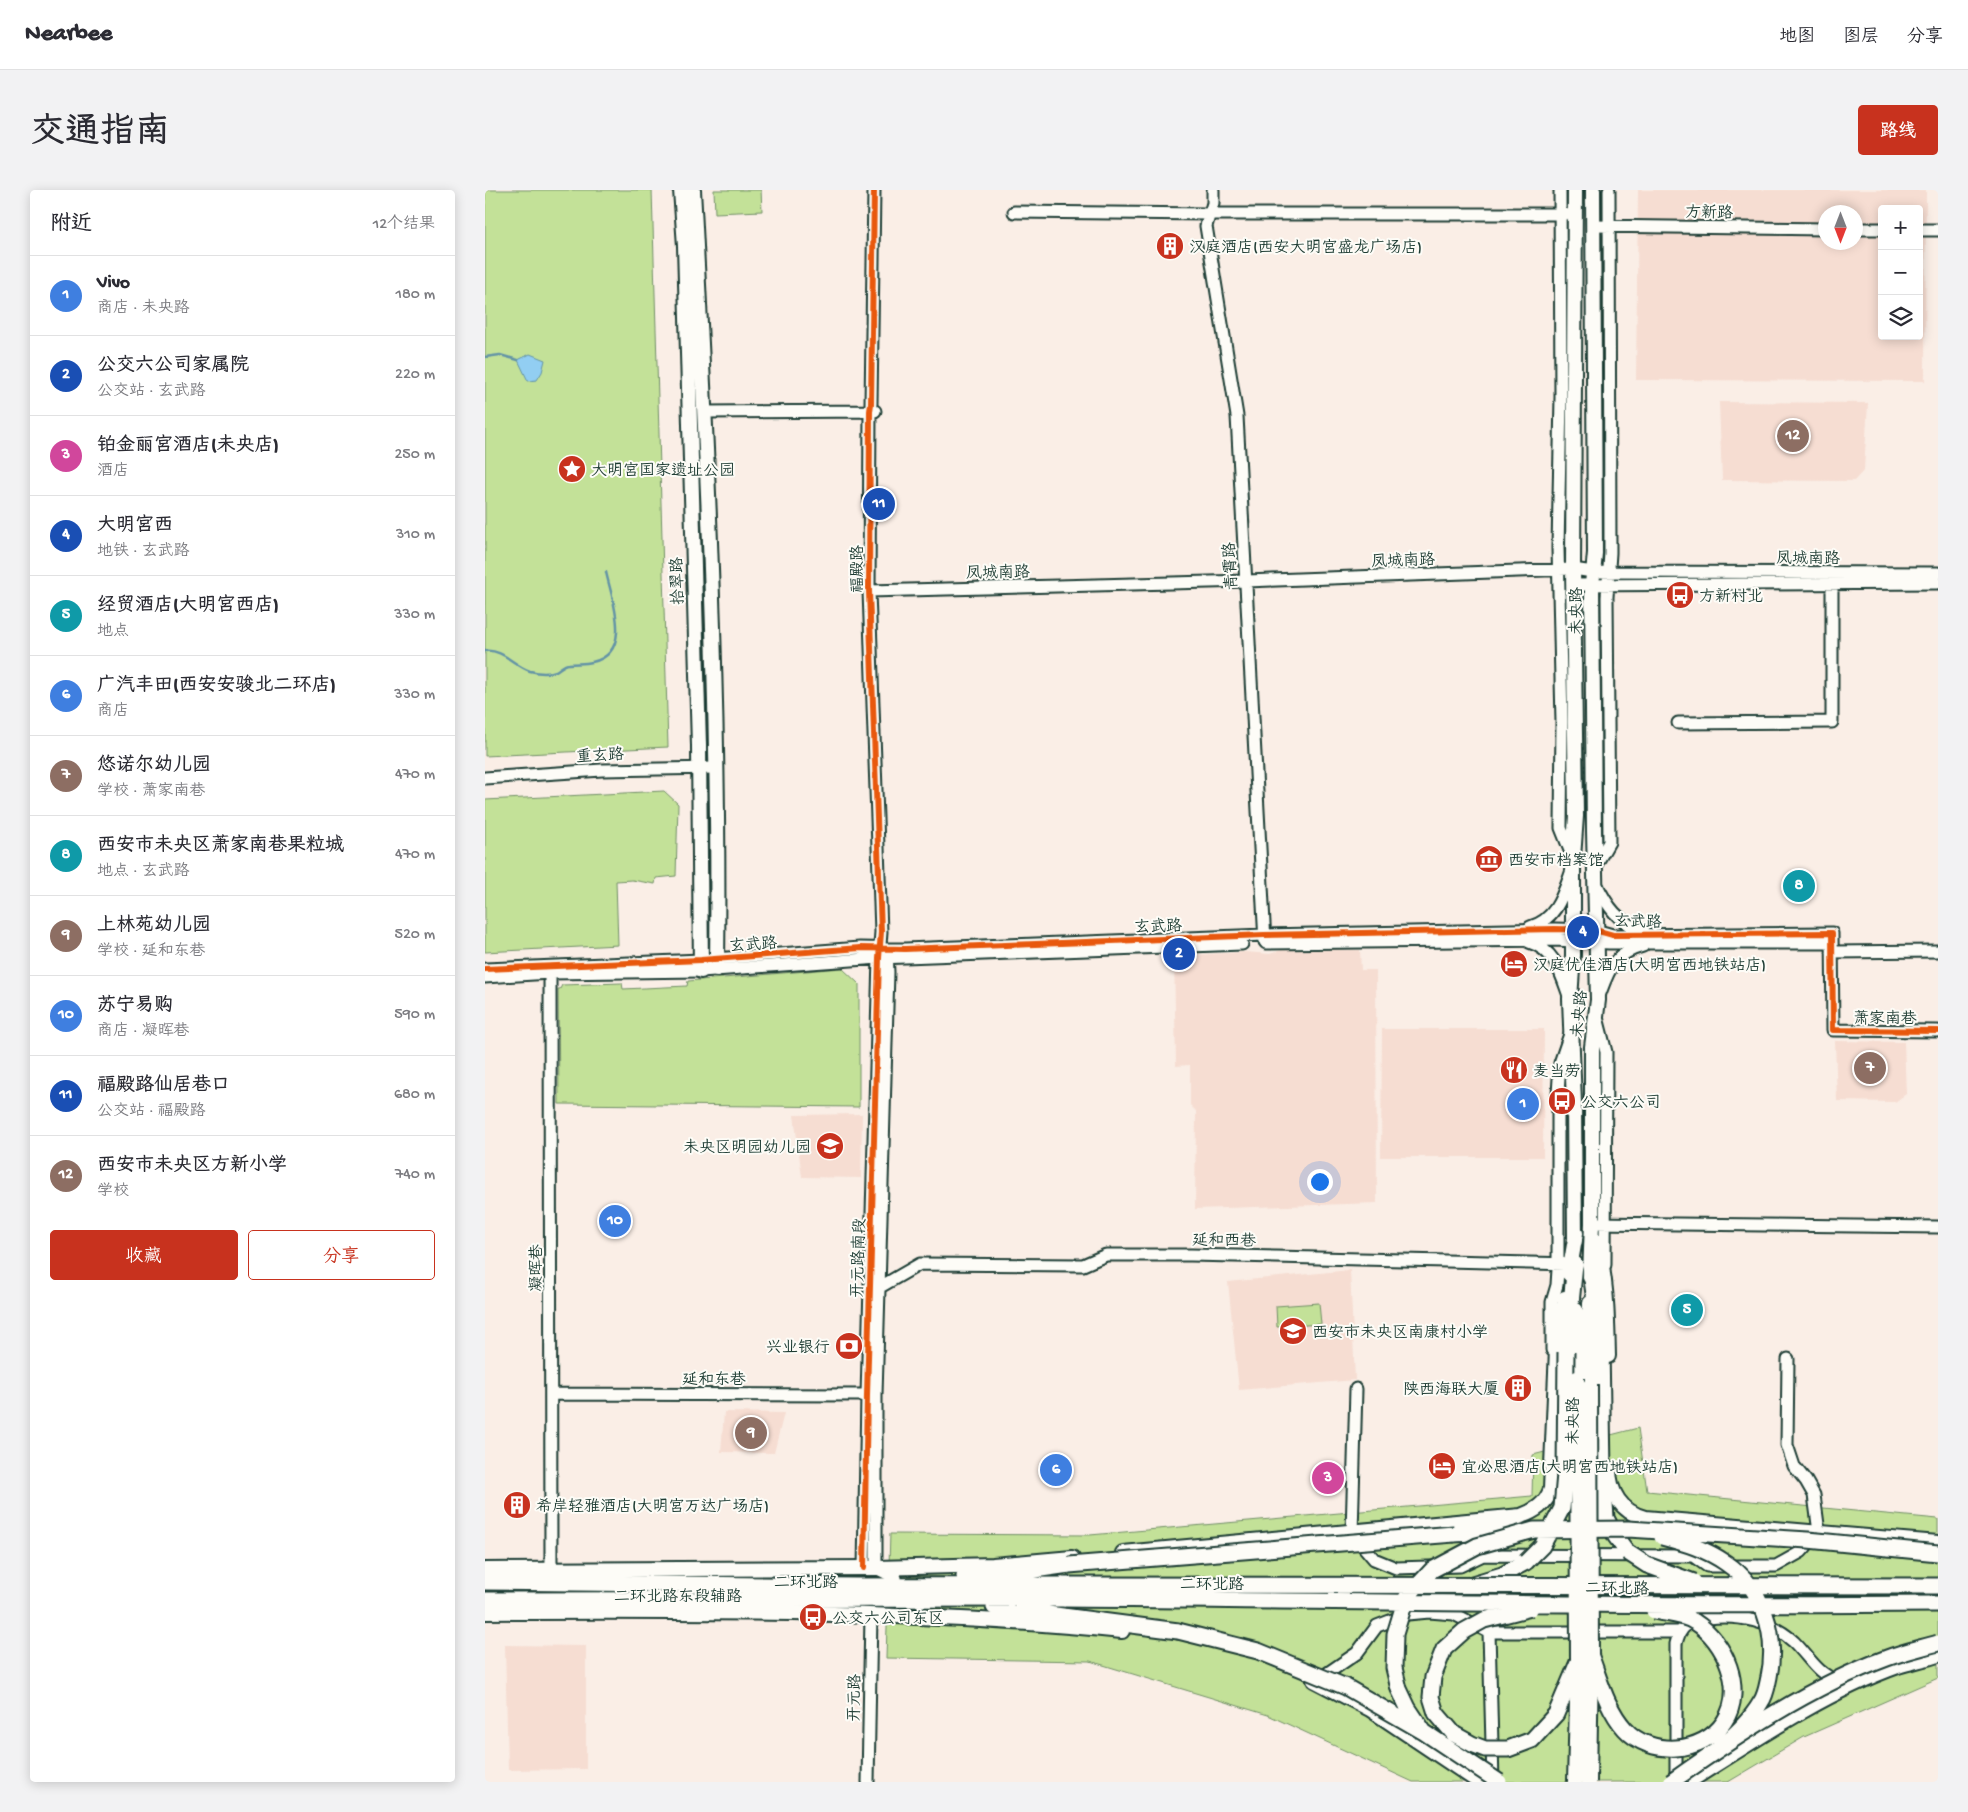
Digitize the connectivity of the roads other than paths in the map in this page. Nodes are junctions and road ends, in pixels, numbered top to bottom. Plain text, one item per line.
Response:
1 (681, 190) edge
2 (693, 190) edge
3 (874, 190) edge
4 (1213, 190) edge
5 (1560, 190) edge
6 (1575, 190) edge
7 (1593, 190) edge
8 (1609, 190) edge
9 (1013, 212) dead end
10 (1209, 214) junction
11 (1560, 214) junction
12 (1575, 214) junction
13 (1593, 226) junction
14 (1609, 226) junction
15 (1818, 229) edge
16 (1863, 229) edge
17 (1878, 230) edge
18 (1923, 230) edge
19 (1938, 230) edge
20 (872, 408) junction
21 (705, 412) junction
22 (1573, 569) junction
23 (1558, 570) junction
24 (1609, 572) junction
25 (1938, 573) edge
26 (1593, 578) junction
27 (1247, 581) junction
28 (1831, 583) junction
29 (1938, 583) edge
30 (1608, 584) junction
31 (1573, 585) junction
32 (871, 591) junction
33 (1678, 723) dead end
34 (699, 768) junction
35 (716, 768) junction
36 (485, 778) edge
37 (1573, 864) junction
38 (1595, 875) junction
39 (1511, 930) junction
40 (1573, 935) junction
41 (1596, 936) junction
42 (1265, 939) junction
43 (1656, 939) junction
44 (1517, 940) junction
45 (1832, 943) junction
46 (1938, 951) edge
47 (884, 954) junction
48 (717, 964) junction
49 (701, 966) junction
50 (485, 969) edge
51 (550, 969) junction
52 (485, 977) edge
53 (1570, 1000) junction
54 (1598, 1000) junction
55 (1597, 1017) junction
56 (1571, 1030) junction
57 (1938, 1030) edge
58 (1558, 1134) junction
59 (1606, 1149) junction
60 (1576, 1160) junction
61 (1592, 1170) junction
62 (1597, 1226) junction
63 (1938, 1227) edge
64 (1568, 1264) junction
65 (1590, 1265) junction
66 (879, 1287) junction
67 (1788, 1359) dead end
68 (1356, 1389) dead end
69 (551, 1394) junction
70 (871, 1395) junction
71 (1628, 1529) junction
72 (1534, 1530) junction
73 (1819, 1532) junction
74 (1352, 1533) junction
75 (1938, 1543) edge
76 (1938, 1553) edge
77 (870, 1568) junction
78 (485, 1570) edge
79 (551, 1571) junction
80 (896, 1578) junction
81 (485, 1582) edge
82 (857, 1586) junction
83 (1710, 1586) junction
84 (1938, 1586) edge
85 (1463, 1587) junction
86 (1064, 1592) junction
87 (935, 1599) junction
88 (485, 1600) edge
89 (1551, 1603) junction
90 (1938, 1604) edge
91 (1628, 1605) junction
92 (485, 1612) edge
93 (871, 1615) junction
94 (1489, 1632) junction
95 (1679, 1632) junction
96 (1938, 1643) edge
97 (1938, 1655) edge
98 (1585, 1659) junction
99 (1315, 1681) junction
100 (1850, 1687) junction
101 (1424, 1732) junction
102 (1717, 1750) junction
103 (868, 1782) edge
104 (1479, 1782) edge
105 (1493, 1782) edge
106 (1499, 1782) edge
107 (1575, 1782) edge
108 (1589, 1782) edge
109 (1671, 1782) edge
110 (1676, 1782) edge
111 (1688, 1782) edge

1 - 34 main road, 拾翠路
2 - 21 main road
3 - 20 street, 福殿路
4 - 10 street, 青霄路
5 - 11 street
6 - 12 main road, 未央路
7 - 13 main road, 未央路
8 - 14 street
9 - 10 street
10 - 11 street
10 - 27 street, 青霄路
11 - 12 street
11 - 23 street
12 - 22 main road, 未央路
13 - 14 street, 方新路
13 - 26 main road, 未央路
14 - 15 street, 方新路
14 - 24 street
16 - 17 street
18 - 19 street
20 - 21 street
20 - 32 street, 福殿路
21 - 35 main road
22 - 23 street, 凤城南路
22 - 26 street, 凤城南路
22 - 31 main road, 未央路
23 - 27 street, 凤城南路
23 - 37 street
24 - 25 street, 凤城南路
24 - 26 street, 凤城南路
24 - 30 street
26 - 30 street, 凤城南路
26 - 31 street, 凤城南路
26 - 38 main road, 未央路
27 - 32 street, 凤城南路
27 - 42 street, 青霄路
28 - 29 street, 凤城南路
28 - 30 street, 凤城南路
28 - 33 street
30 - 38 street
31 - 37 main road, 未央路
32 - 47 street, 福殿路
34 - 35 street, 重玄路
34 - 36 street, 重玄路
34 - 49 main road, 拾翠路
35 - 48 main road
37 - 39 street
37 - 40 main road, 未央路
38 - 41 main road, 未央路
38 - 43 street
39 - 40 street, 玄武路
39 - 42 street, 玄武路
40 - 41 street, 玄武路
40 - 44 street, 玄武路
40 - 53 main road, 未央路
41 - 43 street, 玄武路
41 - 54 main road, 未央路
42 - 44 street, 玄武路
42 - 47 street, 玄武路
43 - 45 street, 玄武路
43 - 54 street
44 - 53 street
45 - 46 street, 玄武路
45 - 57 street, 萧家南巷
47 - 48 street, 玄武路
47 - 66 street, 开元路南段
47 - 70 street, 开元路南段
48 - 49 street, 玄武路
49 - 51 street, 玄武路
50 - 51 street, 玄武路
51 - 52 street, 玄武路
51 - 69 street, 凝晖巷
53 - 56 main road, 未央路
54 - 55 main road, 未央路
55 - 59 street
55 - 61 main road, 未央路
56 - 58 street
56 - 60 main road, 未央路
58 - 60 street
58 - 64 street
59 - 61 street
59 - 62 street
60 - 64 main road, 未央路
61 - 62 main road, 未央路
62 - 63 street
62 - 65 main road, 未央路
62 - 73 main road
64 - 66 street, 延和西巷
64 - 74 main road, 二环北路东段辅路
64 - 85 highway, bridge
64 - 98 main road, 未央路, bridge
65 - 83 highway, bridge
65 - 98 main road, 未央路, bridge
66 - 70 street, 开元路南段
67 - 73 street
68 - 74 street
69 - 70 street, 延和东巷
69 - 79 street, 凝晖巷
70 - 77 street, 开元路南段
71 - 72 highway, bridge
71 - 76 highway, bridge
71 - 102 highway, bridge
72 - 80 highway, bridge
72 - 101 highway, bridge
73 - 74 street
73 - 75 main road
74 - 77 main road, 二环北路东段辅路
77 - 79 main road, 二环北路东段辅路
77 - 80 street
78 - 79 main road, 二环北路东段辅路
80 - 82 highway
81 - 82 highway, 二环北路
82 - 86 highway, 二环北路
83 - 84 highway, 二环北路, bridge
83 - 85 highway, 二环北路, bridge
85 - 86 highway, 二环北路, bridge
86 - 87 highway, 二环北路
86 - 89 highway, 二环北路, bridge
87 - 88 highway, 二环北路
87 - 101 highway, bridge
89 - 91 highway, 二环北路, bridge
89 - 98 highway, bridge
90 - 91 highway, 二环北路, bridge
91 - 98 highway, bridge
92 - 93 main road, 二环北路东段辅路
93 - 99 main road, 二环北路东段辅路
93 - 103 street, 开元路
94 - 95 street
94 - 99 street
94 - 105 street
95 - 100 street
95 - 110 street
96 - 102 highway, bridge
97 - 100 main road
98 - 107 main road, 未央路, bridge
98 - 108 main road, 未央路, bridge
99 - 104 main road, 二环北路东段辅路
100 - 111 main road
101 - 106 highway, bridge
102 - 109 highway, bridge

